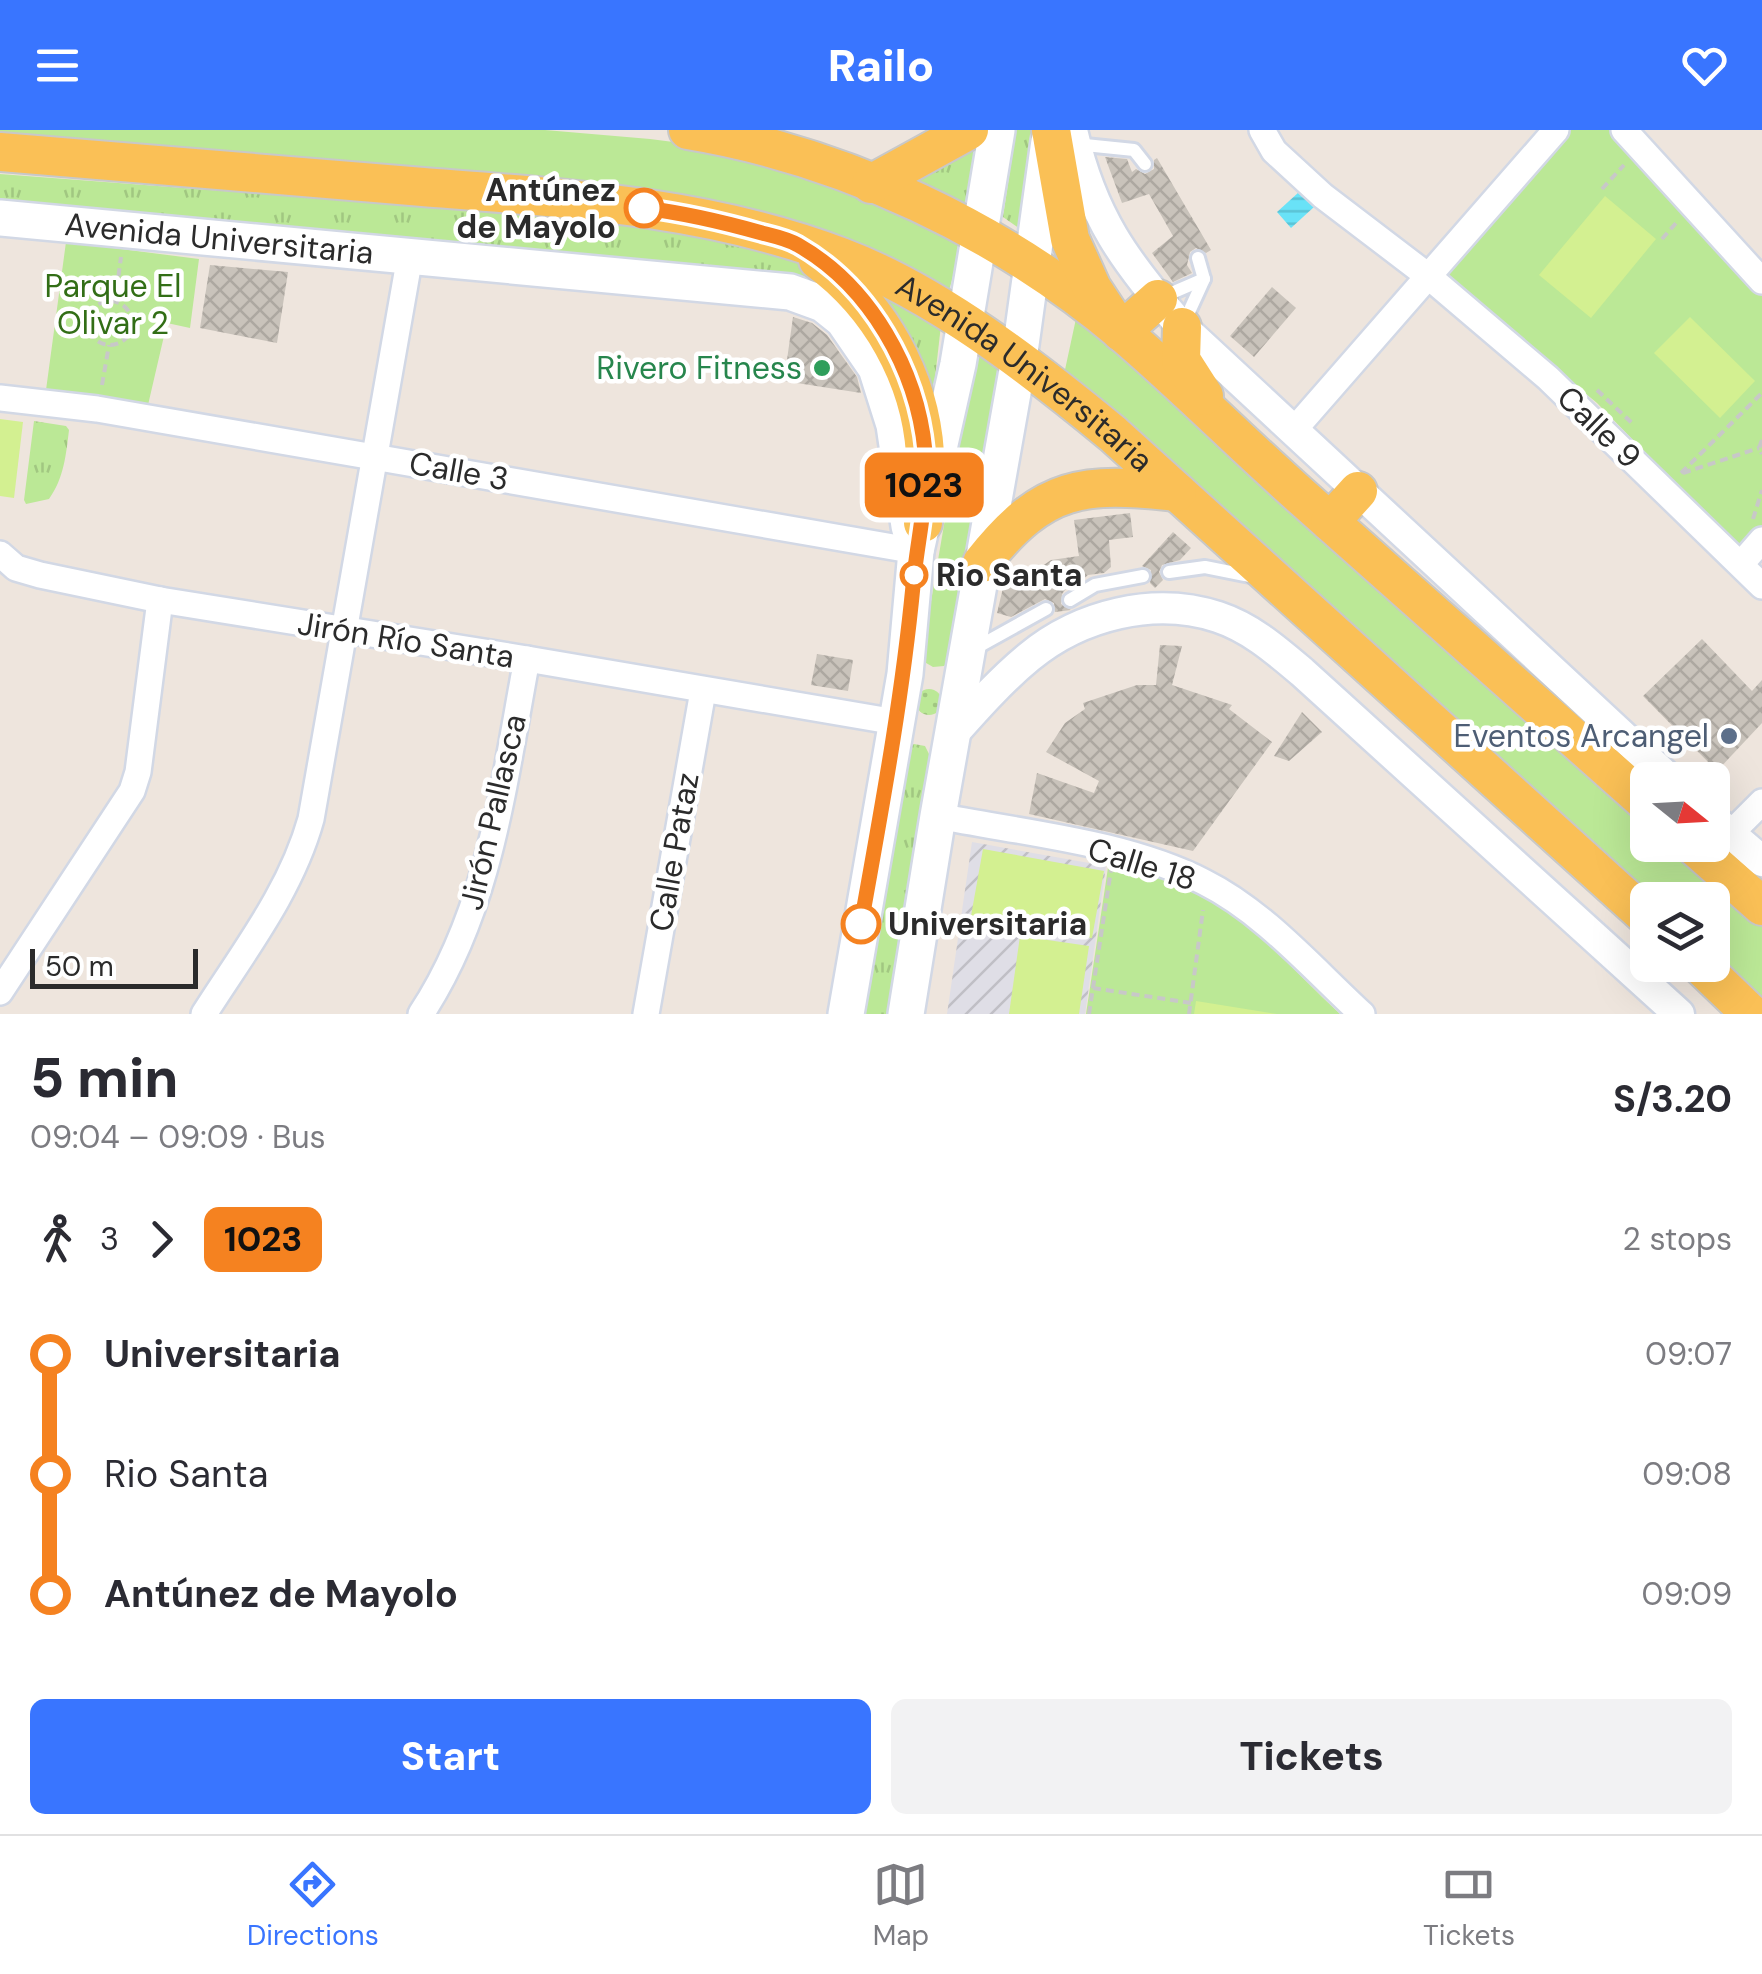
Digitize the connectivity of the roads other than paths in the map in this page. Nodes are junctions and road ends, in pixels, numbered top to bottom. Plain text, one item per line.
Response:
1 (688, 130) edge
2 (967, 130) edge
3 (997, 130) edge
4 (1262, 130) edge
5 (1556, 130) edge
6 (1624, 130) edge
7 (1062, 134) edge
8 (0, 152) edge
9 (1145, 164) dead end
10 (871, 184) junction
11 (0, 218) edge
12 (981, 233) junction
13 (796, 243) junction
14 (410, 256) junction
15 (1198, 258) dead end
16 (1032, 267) junction
17 (1428, 276) junction
18 (1204, 279) junction
19 (1762, 282) edge
20 (1170, 313) junction
21 (964, 324) junction
22 (1122, 332) junction
23 (1019, 359) junction
24 (0, 398) edge
25 (1224, 427) junction
26 (1292, 431) junction
27 (374, 456) junction
28 (1358, 491) junction
29 (1177, 492) junction
30 (1330, 522) junction
31 (1756, 531) edge
32 (920, 537) junction
33 (0, 554) edge
34 (982, 563) junction
35 (1741, 564) junction
36 (1170, 572) dead end
37 (1143, 576) dead end
38 (1276, 582) junction
39 (1762, 586) edge
40 (160, 600) junction
41 (1070, 600) dead end
42 (1046, 609) dead end
43 (346, 630) junction
44 (528, 659) junction
45 (964, 668) junction
46 (905, 674) junction
47 (703, 691) junction
48 (896, 722) junction
49 (953, 734) junction
50 (1651, 762) edge
51 (1630, 788) edge
52 (1762, 802) edge
53 (938, 816) junction
54 (1730, 821) edge
55 (1730, 834) edge
56 (1762, 861) edge
57 (1713, 862) edge
58 (1630, 902) edge
59 (1762, 906) edge
60 (1718, 982) edge
61 (0, 992) edge
62 (645, 1013) edge
63 (204, 1014) edge
64 (421, 1014) edge
65 (846, 1014) edge
66 (906, 1014) edge
67 (1362, 1014) edge
68 (1679, 1014) edge
69 (1751, 1014) edge

1 - 10 main road
2 - 10 main road
3 - 12 main road
4 - 17 street, Calle 9
5 - 17 street
6 - 19 street
7 - 9 lane
7 - 16 main road
7 - 20 street
7 - 22 main road
8 - 13 main road, Avenida Universitaria
10 - 12 main road
11 - 14 main road, Avenida Universitaria
12 - 16 main road
12 - 21 main road
13 - 21 main road, Avenida Universitaria
13 - 32 main road
14 - 27 street
14 - 32 main road, Avenida Universitaria
15 - 18 lane
16 - 22 main road
16 - 23 main road
17 - 26 street
17 - 35 street, Calle 9
18 - 20 lane
18 - 20 lane
20 - 22 main road
20 - 25 main road
20 - 26 street
21 - 23 main road, Avenida Universitaria
21 - 32 main road
22 - 25 main road
23 - 29 main road, Avenida Universitaria
23 - 34 main road
24 - 27 street, Calle 3
25 - 30 main road
26 - 28 street
27 - 32 street, Calle 3
27 - 43 street
28 - 30 main road
28 - 50 street
29 - 34 main road
29 - 38 main road, Avenida Universitaria
30 - 51 main road
31 - 35 street
32 - 46 main road
33 - 40 street, Jirón Río Santa
34 - 45 main road
35 - 39 street, Calle 9
36 - 38 lane
37 - 41 lane
38 - 58 main road, Avenida Universitaria
40 - 43 street, Jirón Río Santa
40 - 61 street
42 - 45 lane
43 - 44 street, Jirón Río Santa
43 - 63 street
44 - 47 street, Jirón Río Santa
44 - 64 street, Jirón Pallasca
45 - 46 main road
45 - 49 main road
46 - 48 main road
47 - 48 street, Jirón Río Santa
47 - 62 street, Calle Pataz
48 - 49 main road
48 - 65 main road
49 - 53 main road
49 - 68 street
52 - 54 street
53 - 66 main road
53 - 67 street, Calle 18
55 - 56 street
57 - 59 main road
60 - 69 main road

